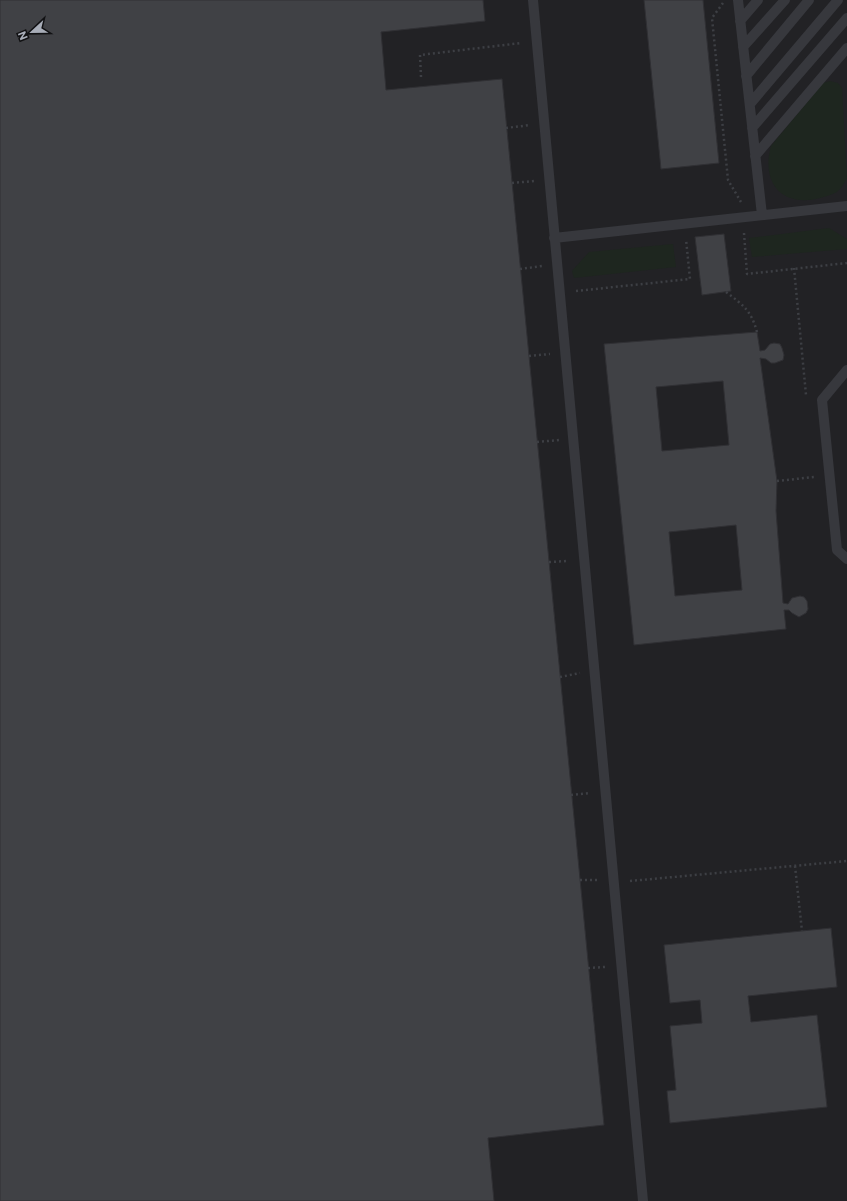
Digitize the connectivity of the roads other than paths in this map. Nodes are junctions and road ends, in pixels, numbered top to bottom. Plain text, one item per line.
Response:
1 (533, 0) edge
2 (738, 0) edge
3 (758, 0) edge
4 (785, 0) edge
5 (809, 0) edge
6 (838, 0) edge
7 (847, 18) edge
8 (740, 21) junction
9 (743, 47) junction
10 (847, 48) edge
11 (746, 76) junction
12 (750, 104) junction
13 (752, 128) junction
14 (755, 156) junction
15 (847, 206) edge
16 (762, 215) junction
17 (554, 238) junction
18 (847, 370) edge
19 (847, 558) edge
20 (643, 1201) edge

1 - 17 lane
2 - 8 lane
3 - 8 lane
4 - 9 lane
5 - 11 lane
6 - 12 lane
7 - 13 lane
8 - 9 lane
9 - 11 lane
10 - 14 lane
11 - 12 lane
12 - 13 lane
13 - 14 lane
14 - 16 lane
15 - 16 lane
16 - 17 lane
17 - 20 lane
18 - 19 lane

